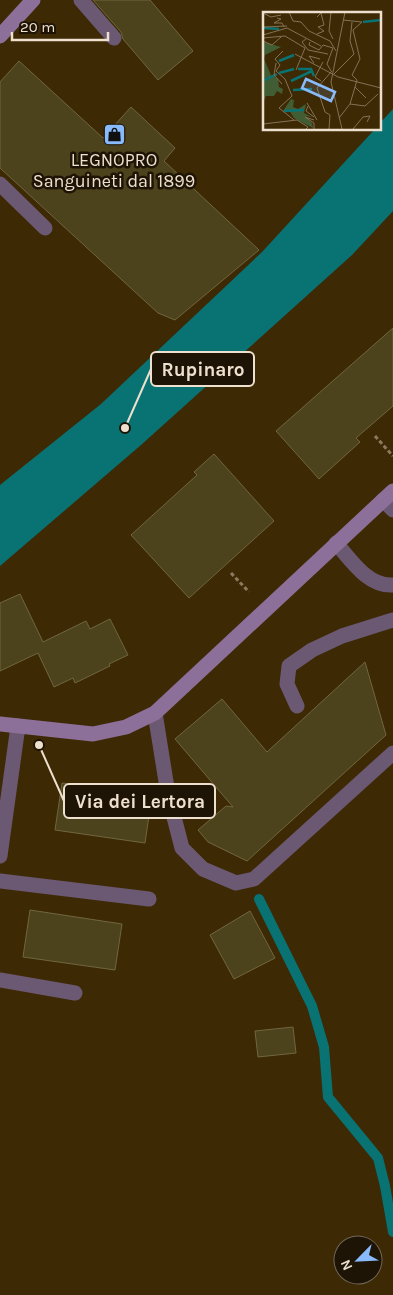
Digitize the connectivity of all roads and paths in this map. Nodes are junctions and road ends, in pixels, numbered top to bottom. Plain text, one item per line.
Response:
1 (33, 0) edge
2 (81, 0) edge
3 (0, 36) edge
4 (114, 38) dead end
5 (0, 184) edge
6 (45, 228) dead end
7 (375, 436) dead end
8 (393, 456) edge
9 (390, 500) edge
10 (336, 543) junction
11 (231, 572) dead end
12 (393, 585) edge
13 (253, 596) dead end
14 (393, 620) edge
15 (297, 706) dead end
16 (155, 713) junction
17 (0, 724) edge
18 (18, 726) junction
19 (393, 753) edge
20 (0, 856) edge
21 (0, 881) edge
22 (149, 898) dead end
23 (0, 980) edge
24 (75, 993) dead end

1 - 3 main road
2 - 4 street
5 - 6 street
7 - 8 path
9 - 10 main road
10 - 12 street
10 - 16 main road
11 - 13 path
14 - 15 street
16 - 18 main road
16 - 19 street
17 - 18 main road
18 - 20 street
21 - 22 street
23 - 24 street

